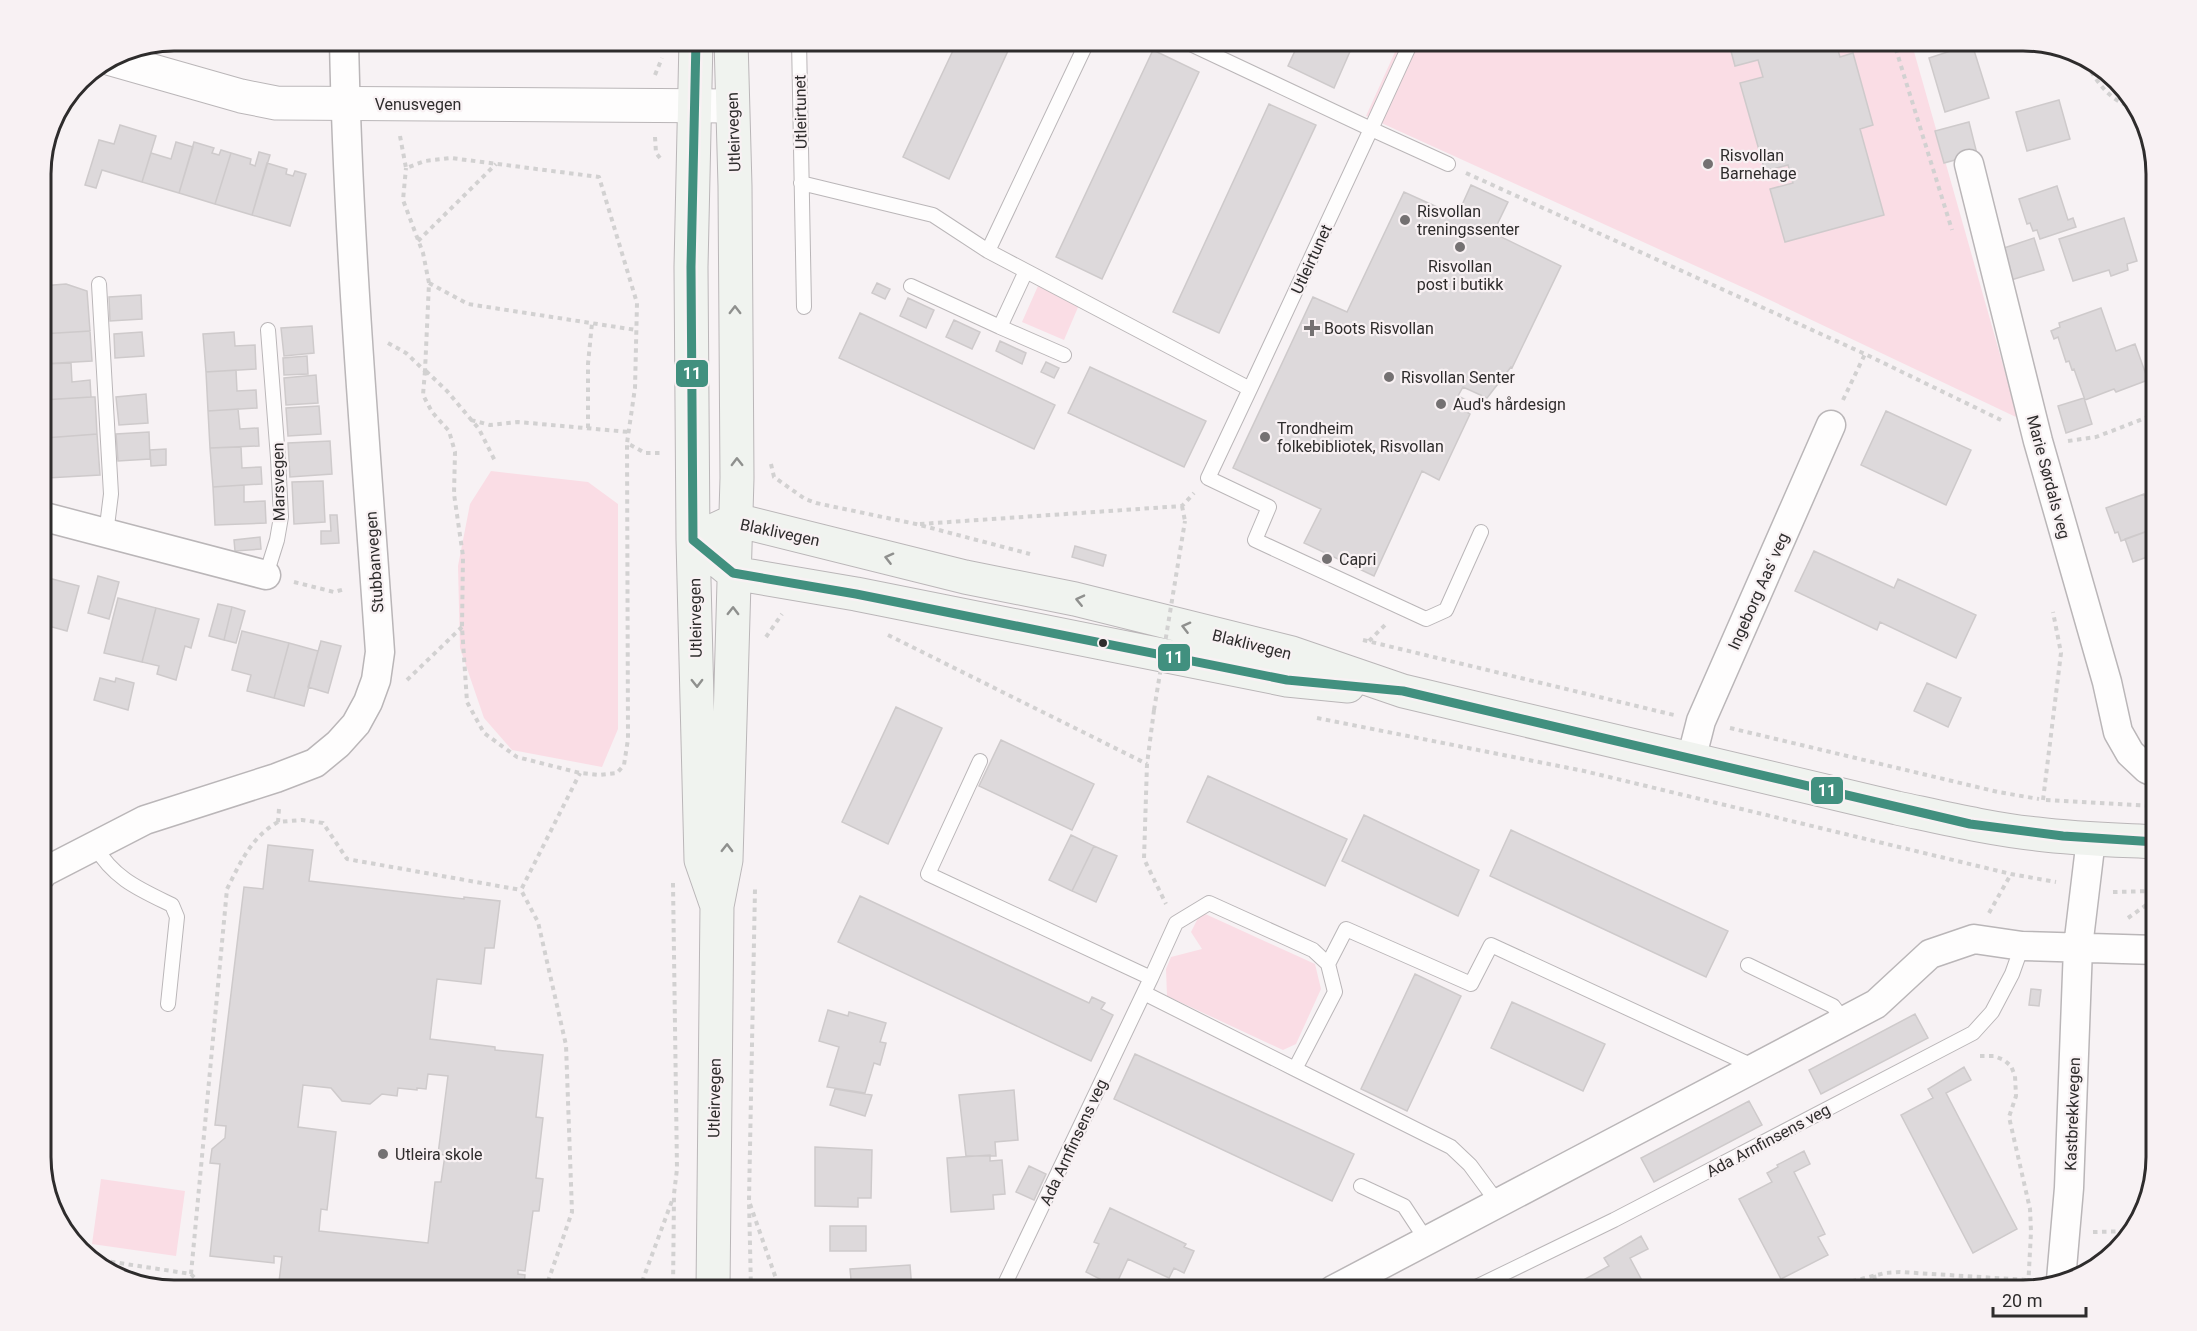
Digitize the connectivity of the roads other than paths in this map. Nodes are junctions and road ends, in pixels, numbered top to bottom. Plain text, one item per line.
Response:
1 (344, 51) edge
2 (696, 51) edge
3 (731, 51) edge
4 (799, 51) edge
5 (1083, 51) edge
6 (1205, 51) edge
7 (1407, 51) edge
8 (123, 63) edge
9 (345, 104) junction
10 (732, 106) junction
11 (694, 107) junction
12 (1371, 129) junction
13 (1448, 164) road end
14 (1969, 164) dead end
15 (801, 183) junction
16 (988, 251) junction
17 (1026, 271) junction
18 (99, 284) dead end
19 (911, 286) dead end
20 (804, 307) dead end
21 (1000, 327) junction
22 (268, 330) dead end
23 (1064, 355) dead end
24 (1250, 389) junction
25 (1831, 425) road end
26 (51, 519) edge
27 (736, 520) junction
28 (1481, 532) dead end
29 (106, 534) junction
30 (693, 540) junction
31 (734, 573) junction
32 (266, 575) joint
33 (1403, 691) junction
34 (1691, 760) junction
35 (980, 761) dead end
36 (2146, 768) edge
37 (2091, 839) junction
38 (2146, 842) edge
39 (94, 845) junction
40 (51, 868) edge
41 (717, 906) junction
42 (2022, 946) junction
43 (2078, 947) junction
44 (2146, 950) edge
45 (1328, 964) junction
46 (1748, 965) dead end
47 (1150, 978) junction
48 (1144, 993) junction
49 (168, 1004) dead end
50 (1844, 1022) junction
51 (1757, 1068) junction
52 (1295, 1069) junction
53 (1362, 1186) dead end
54 (1498, 1203) junction
55 (1427, 1241) junction
56 (2062, 1274) edge
57 (713, 1280) edge
58 (1007, 1280) edge
59 (1352, 1280) edge
60 (1491, 1280) edge

1 - 9 street, Stubbanvegen
2 - 11 main road, Utleirvegen
3 - 10 main road, Utleirvegen
4 - 15 lane, Utleirtunet
5 - 16 lane
6 - 12 lane
7 - 12 lane, Utleirtunet
8 - 9 street, Venusvegen
9 - 11 street, Venusvegen
9 - 39 street, Stubbanvegen
10 - 11 street, Venusvegen
27 -> 10 main road, Utleirvegen
11 - 30 main road, Utleirvegen
12 - 13 lane
12 - 24 lane, Utleirtunet
14 - 36 street, Marie Sørdals veg
15 - 16 lane
15 - 20 lane, Utleirtunet
16 - 17 lane
17 - 21 lane
17 - 24 lane
18 - 29 lane
19 - 21 lane
21 - 23 lane
22 - 32 lane, Marsvegen
24 - 28 lane, Utleirtunet
25 - 34 street, Ingeborg Aas' veg
26 - 29 street
27 - 30 main road, Blaklivegen
27 - 31 main road, Utleirvegen
33 -> 27 main road, Blaklivegen
29 - 32 street
30 - 31 main road, Blaklivegen
30 -> 41 main road, Utleirvegen
31 - 33 main road, Blaklivegen
41 -> 31 main road, Utleirvegen
33 - 34 main road, Blaklivegen
34 - 37 main road, Blaklivegen
35 - 47 lane
37 - 38 main road, Blaklivegen
37 - 43 street, Kastbrekkvegen
39 - 40 street, Stubbanvegen
39 - 49 lane
41 - 57 main road, Utleirvegen
42 - 43 street
42 - 50 street
42 - 60 lane, Ada Arnfinsens veg
43 - 44 street
43 - 56 street, Kastbrekkvegen
45 - 47 lane, Ada Arnfinsens veg
45 - 51 lane
45 - 52 lane
46 - 50 lane
47 - 48 lane, Ada Arnfinsens veg
48 - 52 lane
48 - 58 lane, Ada Arnfinsens veg
50 - 51 street
51 - 54 street
52 - 54 lane
53 - 55 lane
54 - 55 street
55 - 59 street

